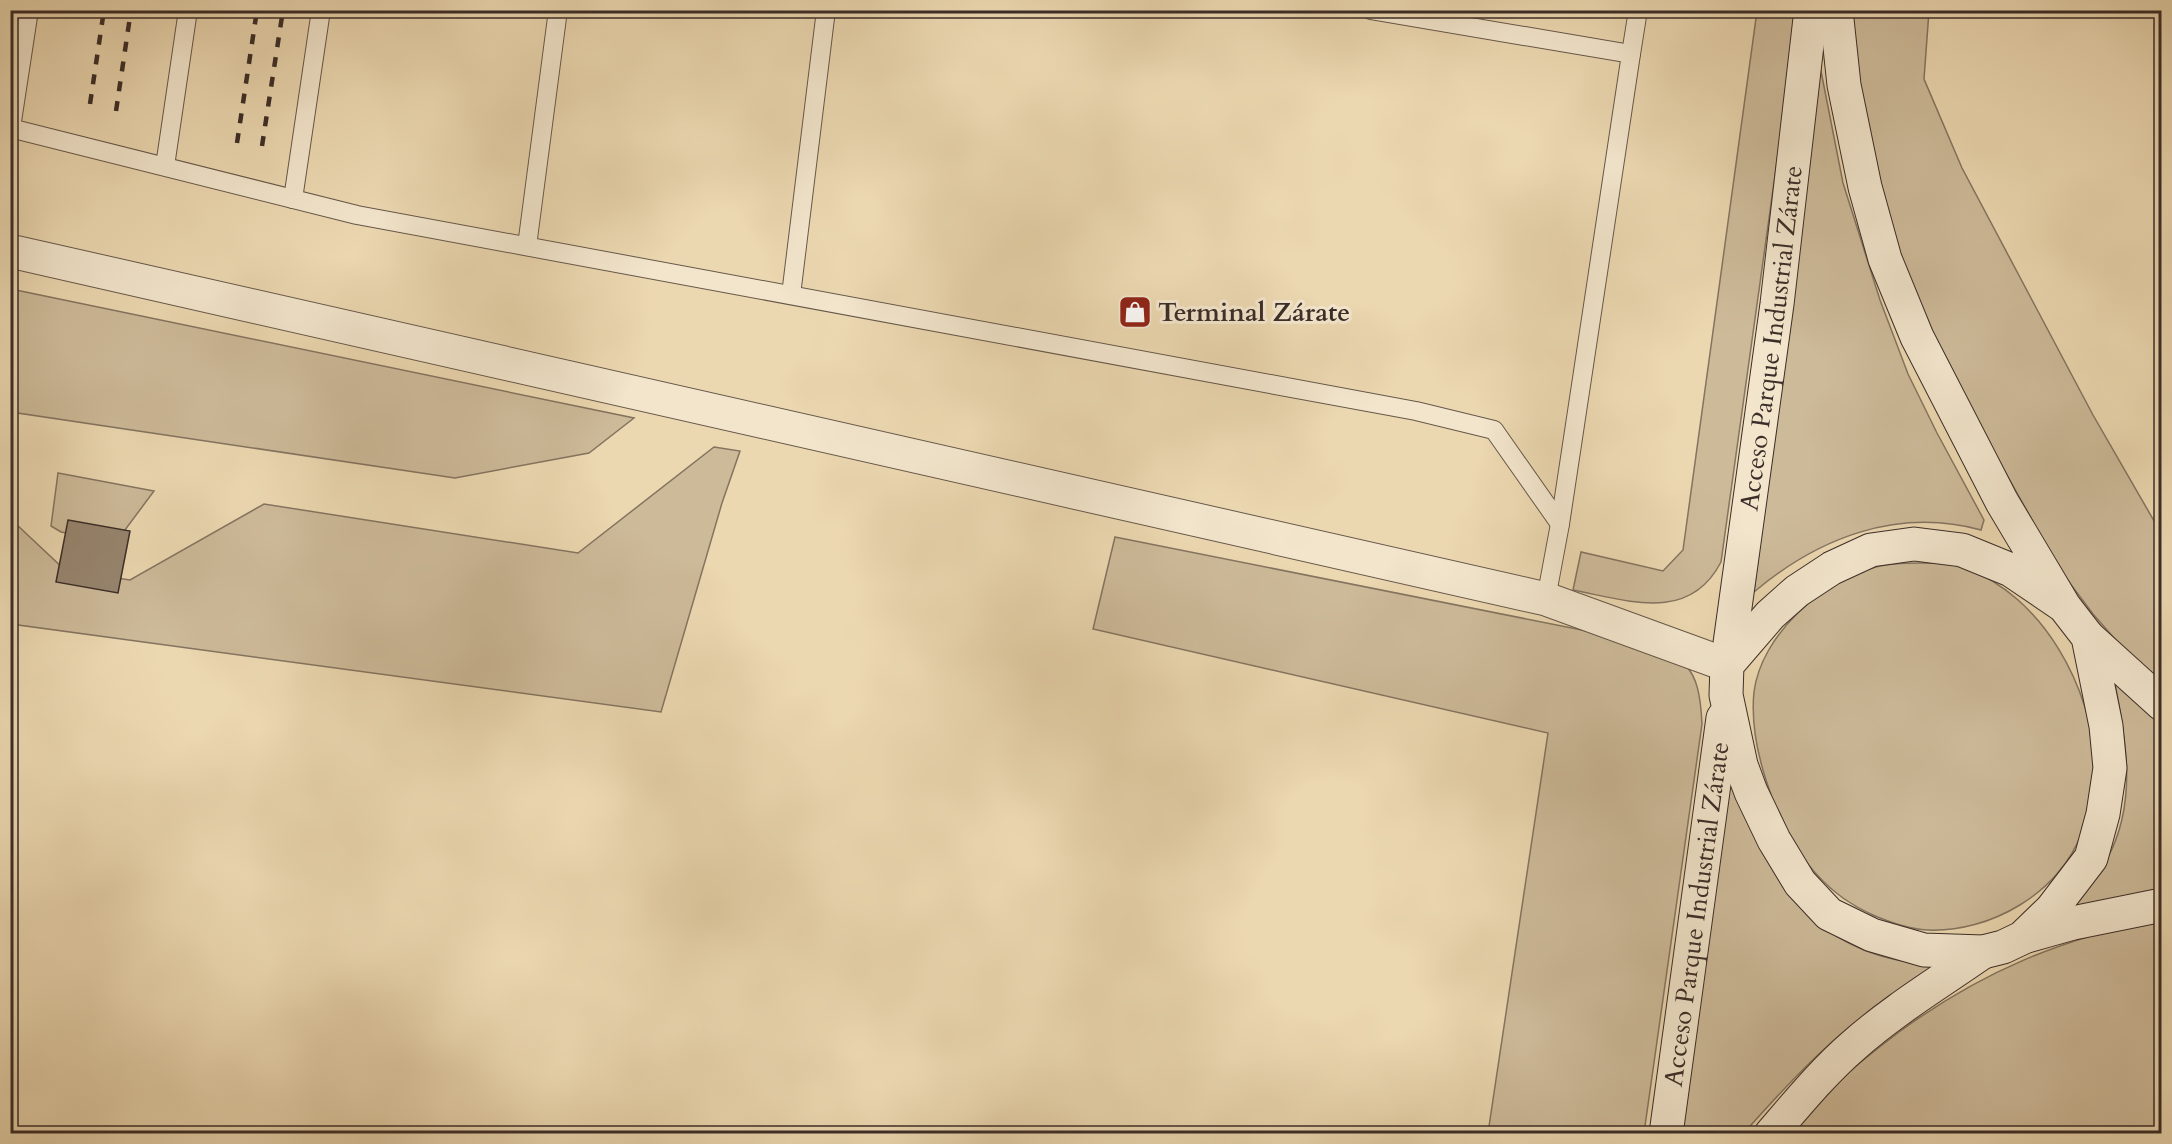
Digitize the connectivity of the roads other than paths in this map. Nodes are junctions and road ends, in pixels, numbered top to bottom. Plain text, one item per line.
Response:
1 (29, 10) edge
2 (188, 10) edge
3 (321, 10) edge
4 (558, 10) edge
5 (826, 10) edge
6 (1370, 10) edge
7 (1638, 10) edge
8 (1811, 10) edge
9 (1836, 10) edge
10 (1631, 54) junction
11 (11, 128) edge
12 (165, 166) junction
13 (293, 199) junction
14 (527, 246) junction
15 (10, 251) edge
16 (791, 295) junction
17 (1560, 524) junction
18 (1546, 599) junction
19 (2064, 606) junction
20 (2088, 637) junction
21 (1727, 680) junction
22 (2162, 704) edge
23 (2162, 904) edge
24 (2022, 938) junction
25 (1983, 952) junction
26 (1666, 1134) edge
27 (1771, 1134) edge

1 - 11 lane
2 - 12 lane
3 - 13 lane
4 - 14 lane
5 - 16 lane
6 - 10 lane
7 - 10 lane
8 - 21 main road, Acceso Parque Industrial Zárate
9 - 19 main road
10 - 17 lane
11 - 12 lane
12 - 13 lane
13 - 14 lane
14 - 16 lane
15 - 18 main road
16 - 17 lane
17 - 18 lane
18 - 21 main road
19 - 20 main road
19 - 21 main road
20 - 22 main road
20 - 24 main road
21 - 25 main road
21 - 26 main road, Acceso Parque Industrial Zárate
23 - 24 main road
24 - 25 main road
25 - 27 main road

